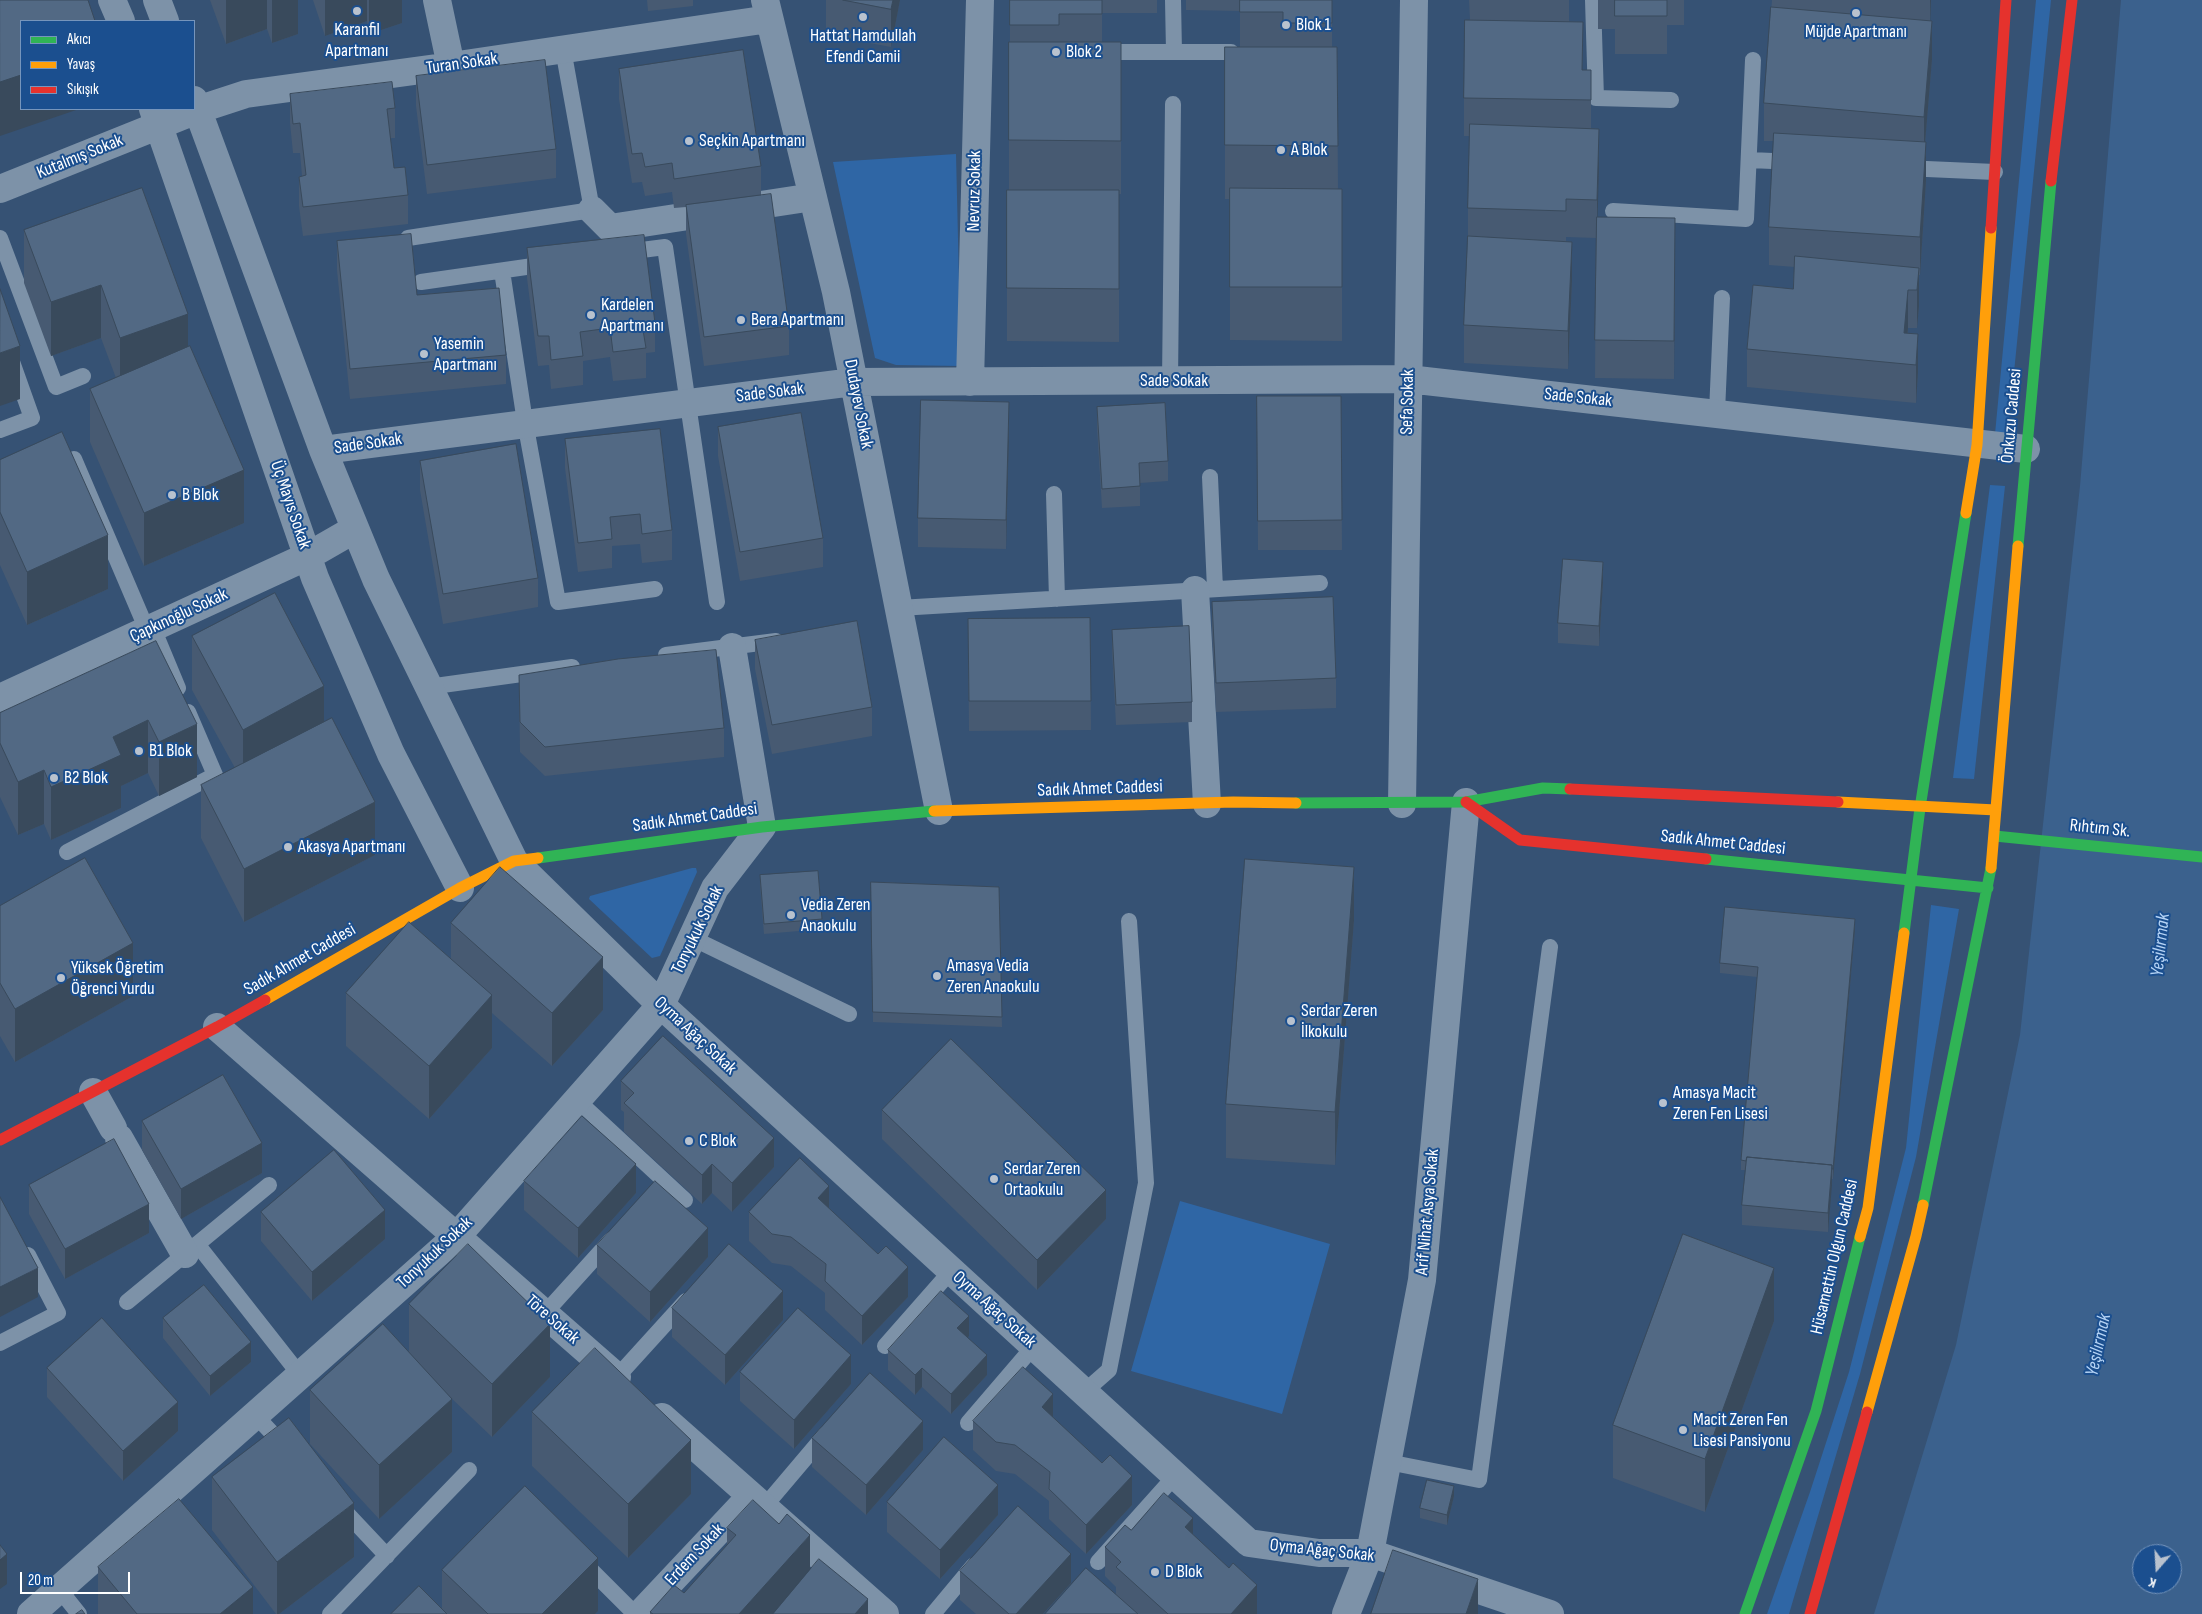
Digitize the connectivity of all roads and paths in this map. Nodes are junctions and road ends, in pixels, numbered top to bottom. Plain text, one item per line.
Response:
1 (112, 0) edge
2 (157, 0) edge
3 (437, 0) edge
4 (980, 0) edge
5 (1173, 0) edge
6 (1414, 0) edge
7 (1593, 0) edge
8 (2006, 0) edge
9 (2072, 0) edge
10 (767, 9) edge
11 (121, 20) edge
12 (165, 20) edge
13 (563, 49) junction
14 (1119, 52) edge
15 (1174, 52) junction
16 (1231, 52) edge
17 (1753, 60) dead end
18 (451, 66) junction
19 (1671, 100) dead end
20 (1173, 104) dead end
21 (196, 105) edge
22 (179, 110) edge
23 (156, 117) edge
24 (1750, 160) junction
25 (1810, 163) edge
26 (1889, 168) edge
27 (1995, 172) junction
28 (0, 189) edge
29 (813, 198) junction
30 (592, 210) junction
31 (1612, 211) dead end
32 (0, 238) edge
33 (408, 238) edge
34 (607, 255) edge
35 (560, 262) edge
36 (502, 270) junction
37 (421, 282) dead end
38 (1722, 298) dead end
39 (0, 328) edge
40 (83, 376) dead end
41 (1408, 379) junction
42 (1170, 381) junction
43 (853, 382) junction
44 (970, 382) junction
45 (687, 403) junction
46 (1717, 412) junction
47 (525, 422) junction
48 (0, 430) edge
49 (1977, 445) junction
50 (2026, 449) junction
51 (323, 450) junction
52 (74, 459) edge
53 (1210, 477) dead end
54 (1054, 494) dead end
55 (355, 529) junction
56 (308, 556) junction
57 (1320, 583) dead end
58 (655, 589) dead end
59 (1205, 590) junction
60 (1057, 598) junction
61 (717, 602) dead end
62 (899, 608) junction
63 (150, 629) junction
64 (789, 639) edge
65 (732, 647) junction
66 (654, 657) edge
67 (586, 666) edge
68 (428, 687) junction
69 (0, 698) edge
70 (1466, 802) junction
71 (1207, 804) junction
72 (1402, 804) junction
73 (1920, 808) junction
74 (1996, 810) junction
75 (939, 811) junction
76 (762, 826) junction
77 (1995, 836) junction
78 (66, 852) dead end
79 (2202, 857) edge
80 (514, 861) junction
81 (1910, 879) junction
82 (460, 888) junction
83 (1988, 888) junction
84 (1129, 921) dead end
85 (692, 938) junction
86 (1550, 947) dead end
87 (661, 1005) junction
88 (849, 1014) dead end
89 (217, 1027) junction
90 (93, 1092) junction
91 (577, 1100) junction
92 (0, 1140) edge
93 (269, 1185) dead end
94 (685, 1200) dead end
95 (621, 1228) edge
96 (457, 1236) junction
97 (21, 1244) edge
98 (191, 1249) junction
99 (950, 1271) junction
100 (694, 1292) edge
101 (127, 1302) dead end
102 (545, 1313) junction
103 (0, 1344) edge
104 (885, 1346) dead end
105 (1034, 1346) junction
106 (300, 1375) junction
107 (617, 1377) junction
108 (1084, 1392) junction
109 (255, 1415) junction
110 (835, 1423) edge
111 (968, 1423) dead end
112 (294, 1457) edge
113 (1388, 1462) junction
114 (469, 1470) dead end
115 (1175, 1476) junction
116 (327, 1493) edge
117 (757, 1501) junction
118 (573, 1552) edge
119 (985, 1552) edge
120 (1370, 1553) junction
121 (387, 1556) junction
122 (1098, 1562) dead end
123 (49, 1604) edge
124 (1541, 1612) edge
125 (79, 1614) edge
126 (330, 1614) edge
127 (636, 1614) edge
128 (640, 1614) edge
129 (885, 1614) edge
130 (933, 1614) edge
131 (1346, 1614) edge
132 (1745, 1614) edge
133 (1810, 1614) edge

1 - 11 street
2 - 12 street
3 - 18 street
4 - 44 street, Nevruz Sokak
5 - 15 lane
6 - 41 street, Sefa Sokak
7 - 19 lane
8 - 27 street, Önkuzu Caddesi
9 - 50 street, Önkuzu Caddesi
10 - 13 street, Turan Sokak
10 - 29 street, Dudayev Sokak
13 - 18 street, Turan Sokak
13 - 30 lane
14 - 15 lane
15 - 16 lane
17 - 24 lane
18 - 21 street, Turan Sokak
20 - 42 lane
21 - 51 street
22 - 23 street, Turan Sokak
23 - 28 street, Kutalmış Sokak
23 - 56 street, Üç Mayıs Sokak
24 - 25 lane
24 - 31 lane
26 - 27 lane
27 - 49 street, Önkuzu Caddesi
29 - 30 street
29 - 43 street, Dudayev Sokak
30 - 33 lane
32 - 40 lane
34 - 45 lane
35 - 36 lane
36 - 37 lane
36 - 47 lane
38 - 46 lane
39 - 48 lane
41 - 42 street, Sade Sokak
41 - 46 street, Sade Sokak
41 - 72 street, Sefa Sokak
42 - 44 street, Sade Sokak
43 - 44 street, Sade Sokak
43 - 45 street, Sade Sokak
43 - 62 street, Dudayev Sokak
45 - 47 street, Sade Sokak
45 - 61 lane
46 - 49 street, Sade Sokak
47 - 51 street, Sade Sokak
47 - 58 lane
49 - 50 street, Sade Sokak
49 - 73 street, Önkuzu Caddesi
50 - 74 street, Önkuzu Caddesi
51 - 55 street
52 - 63 lane
53 - 59 lane
54 - 60 lane
55 - 56 street, Çapkınoğlu Sokak
55 - 68 street
56 - 63 street, Çapkınoğlu Sokak
56 - 82 street, Üç Mayıs Sokak
57 - 59 lane
59 - 60 lane
59 - 71 street
60 - 62 lane
62 - 75 street, Dudayev Sokak
63 - 69 street, Çapkınoğlu Sokak
63 - 78 lane
64 - 65 lane
65 - 66 lane
65 - 76 street
67 - 68 lane
68 - 80 street
70 - 72 street, Sadık Ahmet Caddesi
70 - 73 street, Sadık Ahmet Caddesi
70 - 81 street, Sadık Ahmet Caddesi
70 - 113 street, Arif Nihat Asya Sokak
71 - 72 street, Sadık Ahmet Caddesi
71 - 75 street, Sadık Ahmet Caddesi
73 - 74 street, Sadık Ahmet Caddesi
73 - 81 street, Hüsamettin Olgun Caddesi
74 - 77 street, Önkuzu Caddesi
75 - 76 street, Sadık Ahmet Caddesi
76 - 80 street, Sadık Ahmet Caddesi
76 - 85 street, Tonyukuk Sokak
77 - 79 street, Rıhtım Sk.
77 - 83 street
80 - 82 street, Sadık Ahmet Caddesi
80 - 87 street, Oyma Ağaç Sokak
81 - 83 street, Sadık Ahmet Caddesi
81 - 132 street, Hüsamettin Olgun Caddesi
82 - 89 street, Sadık Ahmet Caddesi
83 - 133 street
84 - 108 lane
85 - 87 street, Tonyukuk Sokak
85 - 88 lane
86 - 113 lane
87 - 91 street, Tonyukuk Sokak
87 - 99 street, Oyma Ağaç Sokak
89 - 90 street, Sadık Ahmet Caddesi
89 - 96 street, Töre Sokak
90 - 92 street, Sadık Ahmet Caddesi
90 - 98 street
91 - 94 lane
91 - 96 street, Tonyukuk Sokak
93 - 98 lane
95 - 102 lane
96 - 102 street, Töre Sokak
96 - 106 street, Tonyukuk Sokak
97 - 103 lane
98 - 101 lane
98 - 106 lane
99 - 104 lane
99 - 105 street, Oyma Ağaç Sokak
100 - 107 lane
102 - 107 street, Töre Sokak
105 - 108 street, Oyma Ağaç Sokak
105 - 111 lane
106 - 109 street, Tonyukuk Sokak
107 - 117 street, Töre Sokak
108 - 115 street, Oyma Ağaç Sokak
109 - 112 lane
109 - 123 street, Tonyukuk Sokak
110 - 117 lane
113 - 120 street, Arif Nihat Asya Sokak
114 - 121 lane
115 - 120 street, Oyma Ağaç Sokak
115 - 122 lane
116 - 121 lane
117 - 128 street, Erdem Sokak
117 - 129 street, Töre Sokak
118 - 127 lane
119 - 130 lane
120 - 124 street, Oyma Ağaç Sokak
120 - 131 street, Arif Nihat Asya Sokak
121 - 126 lane
123 - 125 lane

